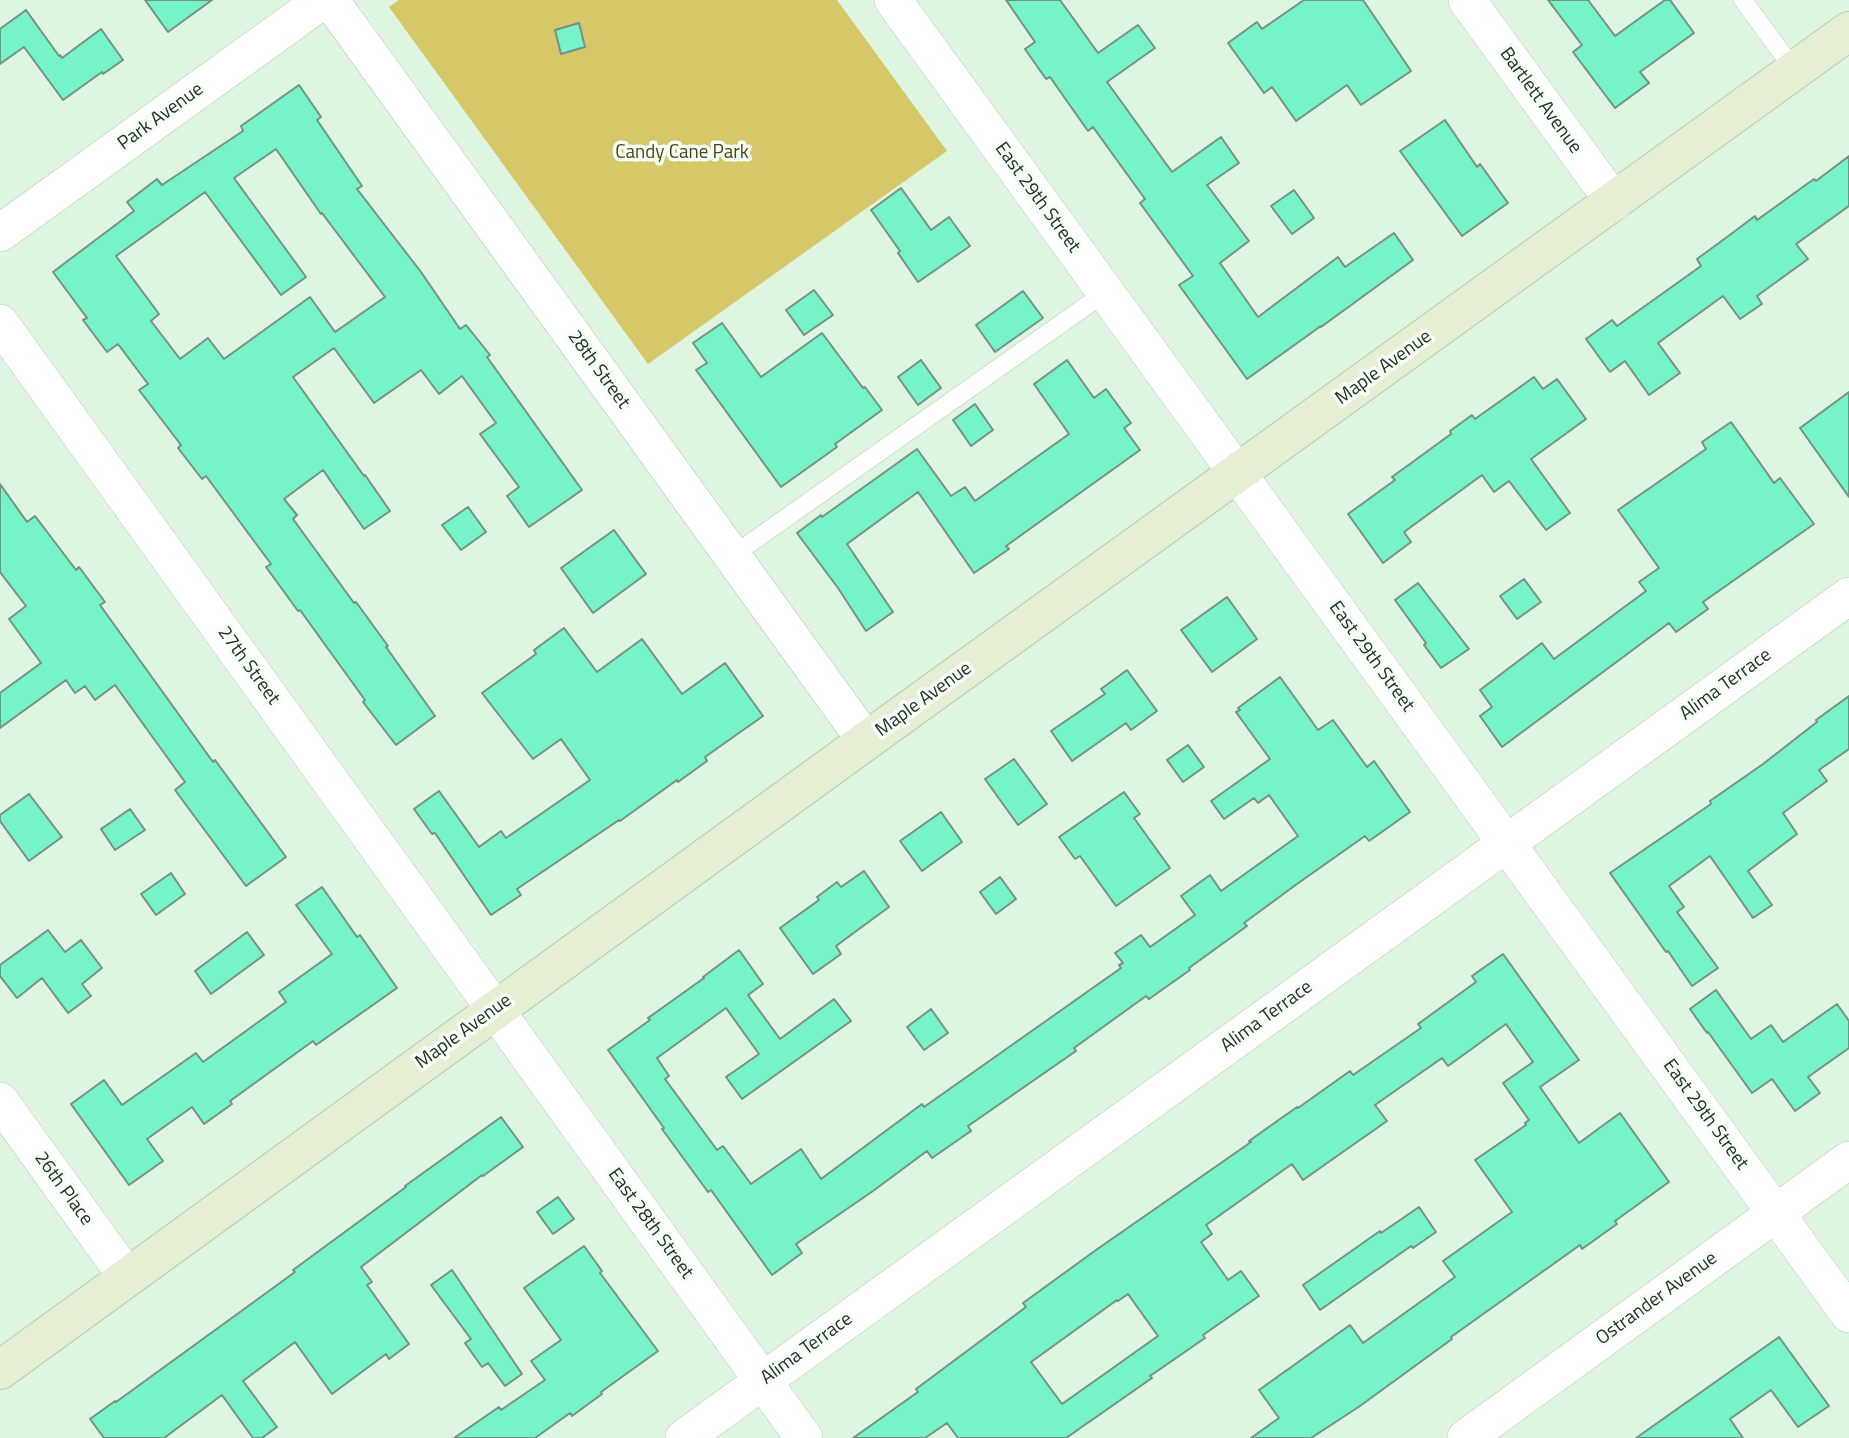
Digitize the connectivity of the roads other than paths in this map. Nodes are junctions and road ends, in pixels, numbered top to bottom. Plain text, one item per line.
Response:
1 (323, 0) edge
2 (330, 0) edge
3 (893, 0) edge
4 (1467, 0) edge
5 (1744, 0) edge
6 (1849, 32) edge
7 (1795, 71) junction
8 (1614, 202) junction
9 (0, 233) edge
10 (1106, 292) junction
11 (0, 323) edge
12 (1237, 474) junction
13 (732, 556) junction
14 (1849, 596) edge
15 (866, 741) junction
16 (1507, 844) junction
17 (496, 1010) junction
18 (0, 1101) edge
19 (1849, 1160) edge
20 (1776, 1213) junction
21 (127, 1276) junction
22 (1849, 1314) edge
23 (0, 1370) edge
24 (763, 1381) junction
25 (684, 1438) edge
26 (804, 1438) edge
27 (1466, 1438) edge

1 - 9 street, Park Avenue
2 - 13 street, 28th Street
3 - 10 street, East 29th Street
4 - 8 street, Bartlett Avenue
5 - 7 lane
6 - 7 street, Maple Avenue
7 - 8 street, Maple Avenue
8 - 12 street, Maple Avenue
10 - 12 street, East 29th Street
10 - 13 lane
11 - 17 street, 27th Street
12 - 15 street, Maple Avenue
12 - 16 street, East 29th Street
13 - 15 street, 28th Street
14 - 16 street, Alima Terrace
15 - 17 street, Maple Avenue
16 - 20 street, East 29th Street
16 - 24 street, Alima Terrace
17 - 21 street, Maple Avenue
17 - 24 street, East 28th Street
18 - 21 street, 26th Place
19 - 20 street, Ostrander Avenue
20 - 22 street, East 29th Street
20 - 27 street, Ostrander Avenue
21 - 23 street, Maple Avenue
24 - 25 street, Alima Terrace
24 - 26 street, East 28th Street

